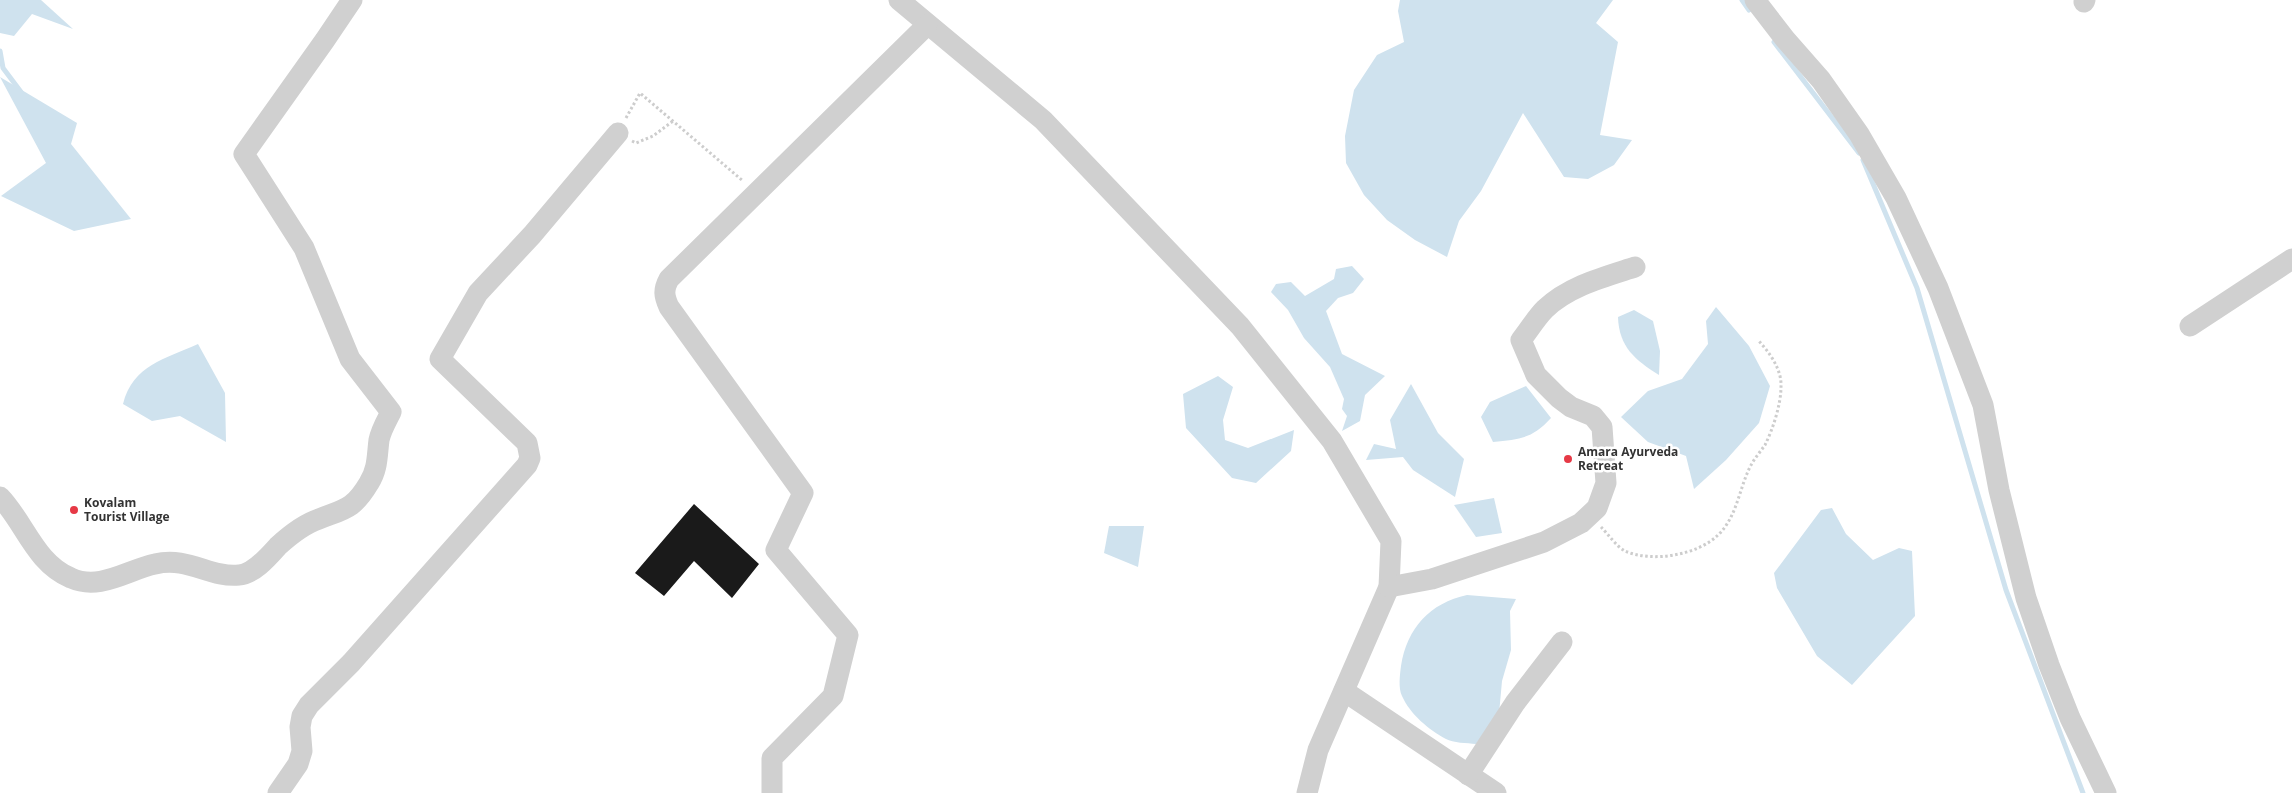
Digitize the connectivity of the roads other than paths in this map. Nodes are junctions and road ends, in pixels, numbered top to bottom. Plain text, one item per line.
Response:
1 (352, 0) edge
2 (899, 0) edge
3 (1755, 0) edge
4 (927, 25) junction
5 (618, 133) road end
6 (2292, 259) edge
7 (1635, 267) dead end
8 (2190, 326) dead end
9 (0, 497) edge
10 (1389, 587) junction
11 (1562, 642) dead end
12 (1344, 691) junction
13 (1468, 775) junction
14 (278, 793) edge
15 (772, 793) edge
16 (1307, 793) edge
17 (1496, 793) edge
18 (2106, 793) edge

1 - 9 street
2 - 4 street
3 - 18 street
4 - 10 street
4 - 15 street
5 - 14 street
6 - 8 street
7 - 10 street
10 - 12 street
11 - 13 street
12 - 13 street
12 - 16 street
13 - 17 street

